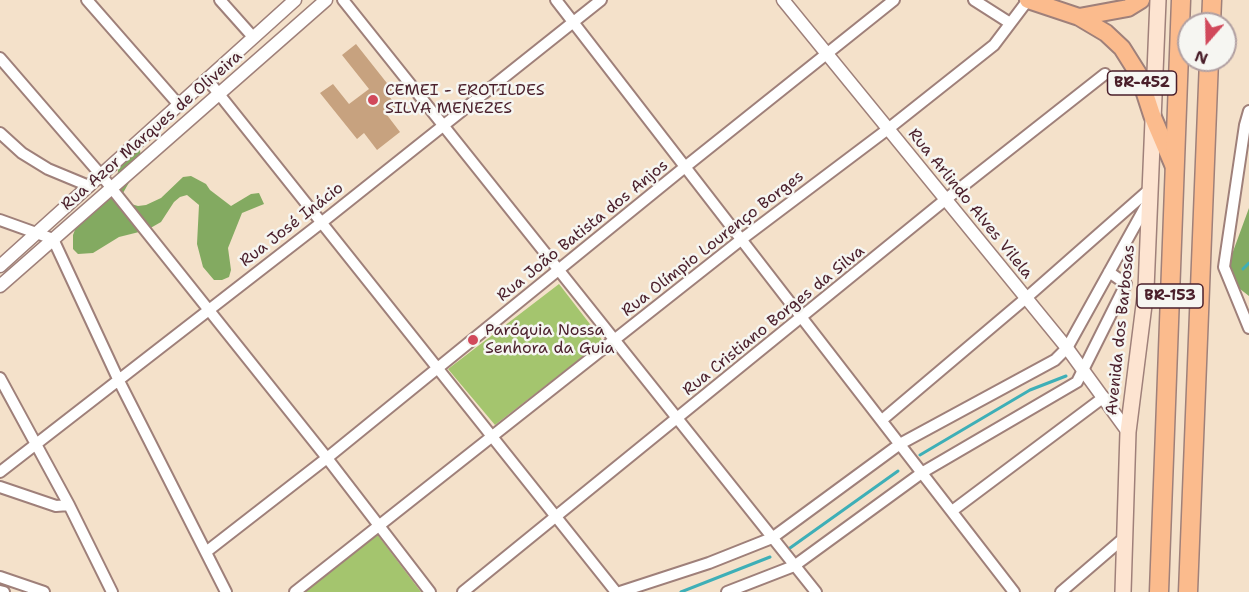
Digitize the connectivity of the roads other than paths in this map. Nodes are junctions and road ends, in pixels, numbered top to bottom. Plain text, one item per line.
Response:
1 (87, 0) edge
2 (220, 0) edge
3 (295, 0) edge
4 (326, 0) edge
5 (343, 0) edge
6 (556, 0) edge
7 (601, 0) edge
8 (783, 0) edge
9 (894, 0) edge
10 (974, 0) edge
11 (1028, 0) edge
12 (1141, 0) edge
13 (1158, 0) edge
14 (1181, 0) edge
15 (308, 16) junction
16 (1079, 17) junction
17 (573, 22) junction
18 (1010, 23) junction
19 (253, 38) junction
20 (827, 54) junction
21 (0, 58) edge
22 (1209, 72) edge
23 (1105, 74) dead end
24 (207, 79) junction
25 (220, 95) junction
26 (179, 105) junction
27 (1249, 111) edge
28 (1152, 115) junction
29 (442, 125) junction
30 (888, 129) junction
31 (0, 133) edge
32 (685, 166) junction
33 (1175, 170) junction
34 (101, 175) junction
35 (89, 186) junction
36 (112, 189) junction
37 (1150, 194) junction
38 (945, 200) junction
39 (0, 220) edge
40 (321, 223) junction
41 (37, 233) junction
42 (53, 239) junction
43 (742, 239) junction
44 (0, 266) edge
45 (558, 271) junction
46 (1109, 272) junction
47 (1126, 284) junction
48 (0, 286) edge
49 (1146, 289) junction
50 (1025, 299) junction
51 (208, 310) junction
52 (802, 316) junction
53 (1249, 328) edge
54 (614, 340) junction
55 (1067, 348) junction
56 (437, 368) junction
57 (1083, 371) junction
58 (0, 378) edge
59 (119, 381) junction
60 (1104, 397) junction
61 (677, 420) junction
62 (882, 420) junction
63 (1128, 432) junction
64 (492, 435) junction
65 (36, 443) junction
66 (900, 444) junction
67 (327, 458) junction
68 (0, 472) edge
69 (923, 472) junction
70 (0, 487) edge
71 (69, 505) junction
72 (952, 511) junction
73 (556, 516) junction
74 (379, 525) junction
75 (1125, 537) junction
76 (772, 538) junction
77 (206, 552) junction
78 (794, 566) junction
79 (0, 577) edge
80 (44, 592) edge
81 (112, 592) edge
82 (226, 592) edge
83 (296, 592) edge
84 (430, 592) edge
85 (463, 592) edge
86 (618, 592) edge
87 (727, 592) edge
88 (816, 592) edge
89 (1014, 592) edge
90 (1061, 592) edge
91 (1123, 592) edge
92 (1159, 592) edge
93 (1188, 592) edge

1 - 26 street
2 - 19 street
3 - 15 street
3 - 19 street, Rua Azor Marques de Oliveira
4 - 15 street, Rua Azor Marques de Oliveira
5 - 29 street
6 - 17 street
7 - 17 street, Rua José Inácio
8 - 20 street, Rua Arlindo Alves Vilela
9 - 20 street, Rua João Batista dos Anjos
10 - 18 street
11 - 16 highway, BR-452
11 - 18 street, Rua Olímpio Lourenço Borges
12 - 16 highway, BR-452
13 - 28 main road, Avenida dos Barbosas
14 - 33 highway, BR-153
15 - 25 street, Rua Azor Marques de Oliveira
16 - 28 highway, BR-452
17 - 29 street, Rua José Inácio
17 - 32 street
18 - 30 street, Rua Olímpio Lourenço Borges
19 - 24 street, Rua Azor Marques de Oliveira
20 - 30 street, Rua Arlindo Alves Vilela
20 - 32 street, Rua João Batista dos Anjos
21 - 34 street
22 - 93 highway, BR-153
23 - 38 street, Rua Cristiano Borges da Silva
24 - 25 street
24 - 26 street, Rua Azor Marques de Oliveira
25 - 36 street, Rua Azor Marques de Oliveira
25 - 40 street
26 - 34 street, Rua Azor Marques de Oliveira
27 - 53 street
28 - 33 highway, BR-452
28 - 37 main road, Avenida dos Barbosas
29 - 40 street, Rua José Inácio
29 - 45 street
30 - 38 street, Rua Arlindo Alves Vilela
30 - 43 street, Rua Olímpio Lourenço Borges
31 - 35 street
32 - 43 street
32 - 45 street, Rua João Batista dos Anjos
33 - 92 highway, BR-153
34 - 35 street, Rua Azor Marques de Oliveira
34 - 36 street
35 - 36 street
35 - 41 street, Rua Azor Marques de Oliveira
36 - 42 street, Rua Azor Marques de Oliveira
36 - 51 street
37 - 46 street
37 - 49 main road, Avenida dos Barbosas
37 - 50 street
38 - 50 street, Rua Arlindo Alves Vilela
38 - 52 street, Rua Cristiano Borges da Silva
39 - 41 street
40 - 51 street, Rua José Inácio
40 - 56 street
41 - 42 street
41 - 44 street, Rua Azor Marques de Oliveira
42 - 48 street, Rua Azor Marques de Oliveira
42 - 59 street
43 - 52 street
43 - 54 street, Rua Olímpio Lourenço Borges
45 - 54 street
45 - 56 street, Rua João Batista dos Anjos
46 - 47 street
46 - 55 street
47 - 49 street
47 - 57 street
49 - 63 main road, Avenida dos Barbosas
50 - 55 street, Rua Arlindo Alves Vilela
50 - 62 street
51 - 59 street, Rua José Inácio
51 - 67 street
52 - 61 street, Rua Cristiano Borges da Silva
52 - 62 street
54 - 61 street
54 - 64 street, Rua Olímpio Lourenço Borges
55 - 57 street, Rua Arlindo Alves Vilela
55 - 66 street
56 - 64 street
56 - 67 street, Rua João Batista dos Anjos
57 - 60 street, Rua Arlindo Alves Vilela
57 - 69 street
58 - 65 street
59 - 65 street, Rua José Inácio
59 - 77 street
60 - 63 street, Rua Arlindo Alves Vilela
60 - 72 street
61 - 73 street, Rua Cristiano Borges da Silva
61 - 76 street
62 - 66 street
63 - 75 main road, Avenida dos Barbosas
64 - 73 street
64 - 74 street, Rua Olímpio Lourenço Borges
65 - 68 street, Rua José Inácio
65 - 71 street
66 - 69 street
66 - 76 street
67 - 74 street
67 - 77 street, Rua João Batista dos Anjos
69 - 72 street
69 - 78 street
70 - 71 street
71 - 81 street
72 - 89 street
73 - 85 street, Rua Cristiano Borges da Silva
73 - 86 street
74 - 83 street, Rua Olímpio Lourenço Borges
74 - 84 street
75 - 90 street
75 - 91 main road, Avenida dos Barbosas
76 - 78 street
76 - 86 street
77 - 82 street
78 - 87 street
78 - 88 street
79 - 80 street

